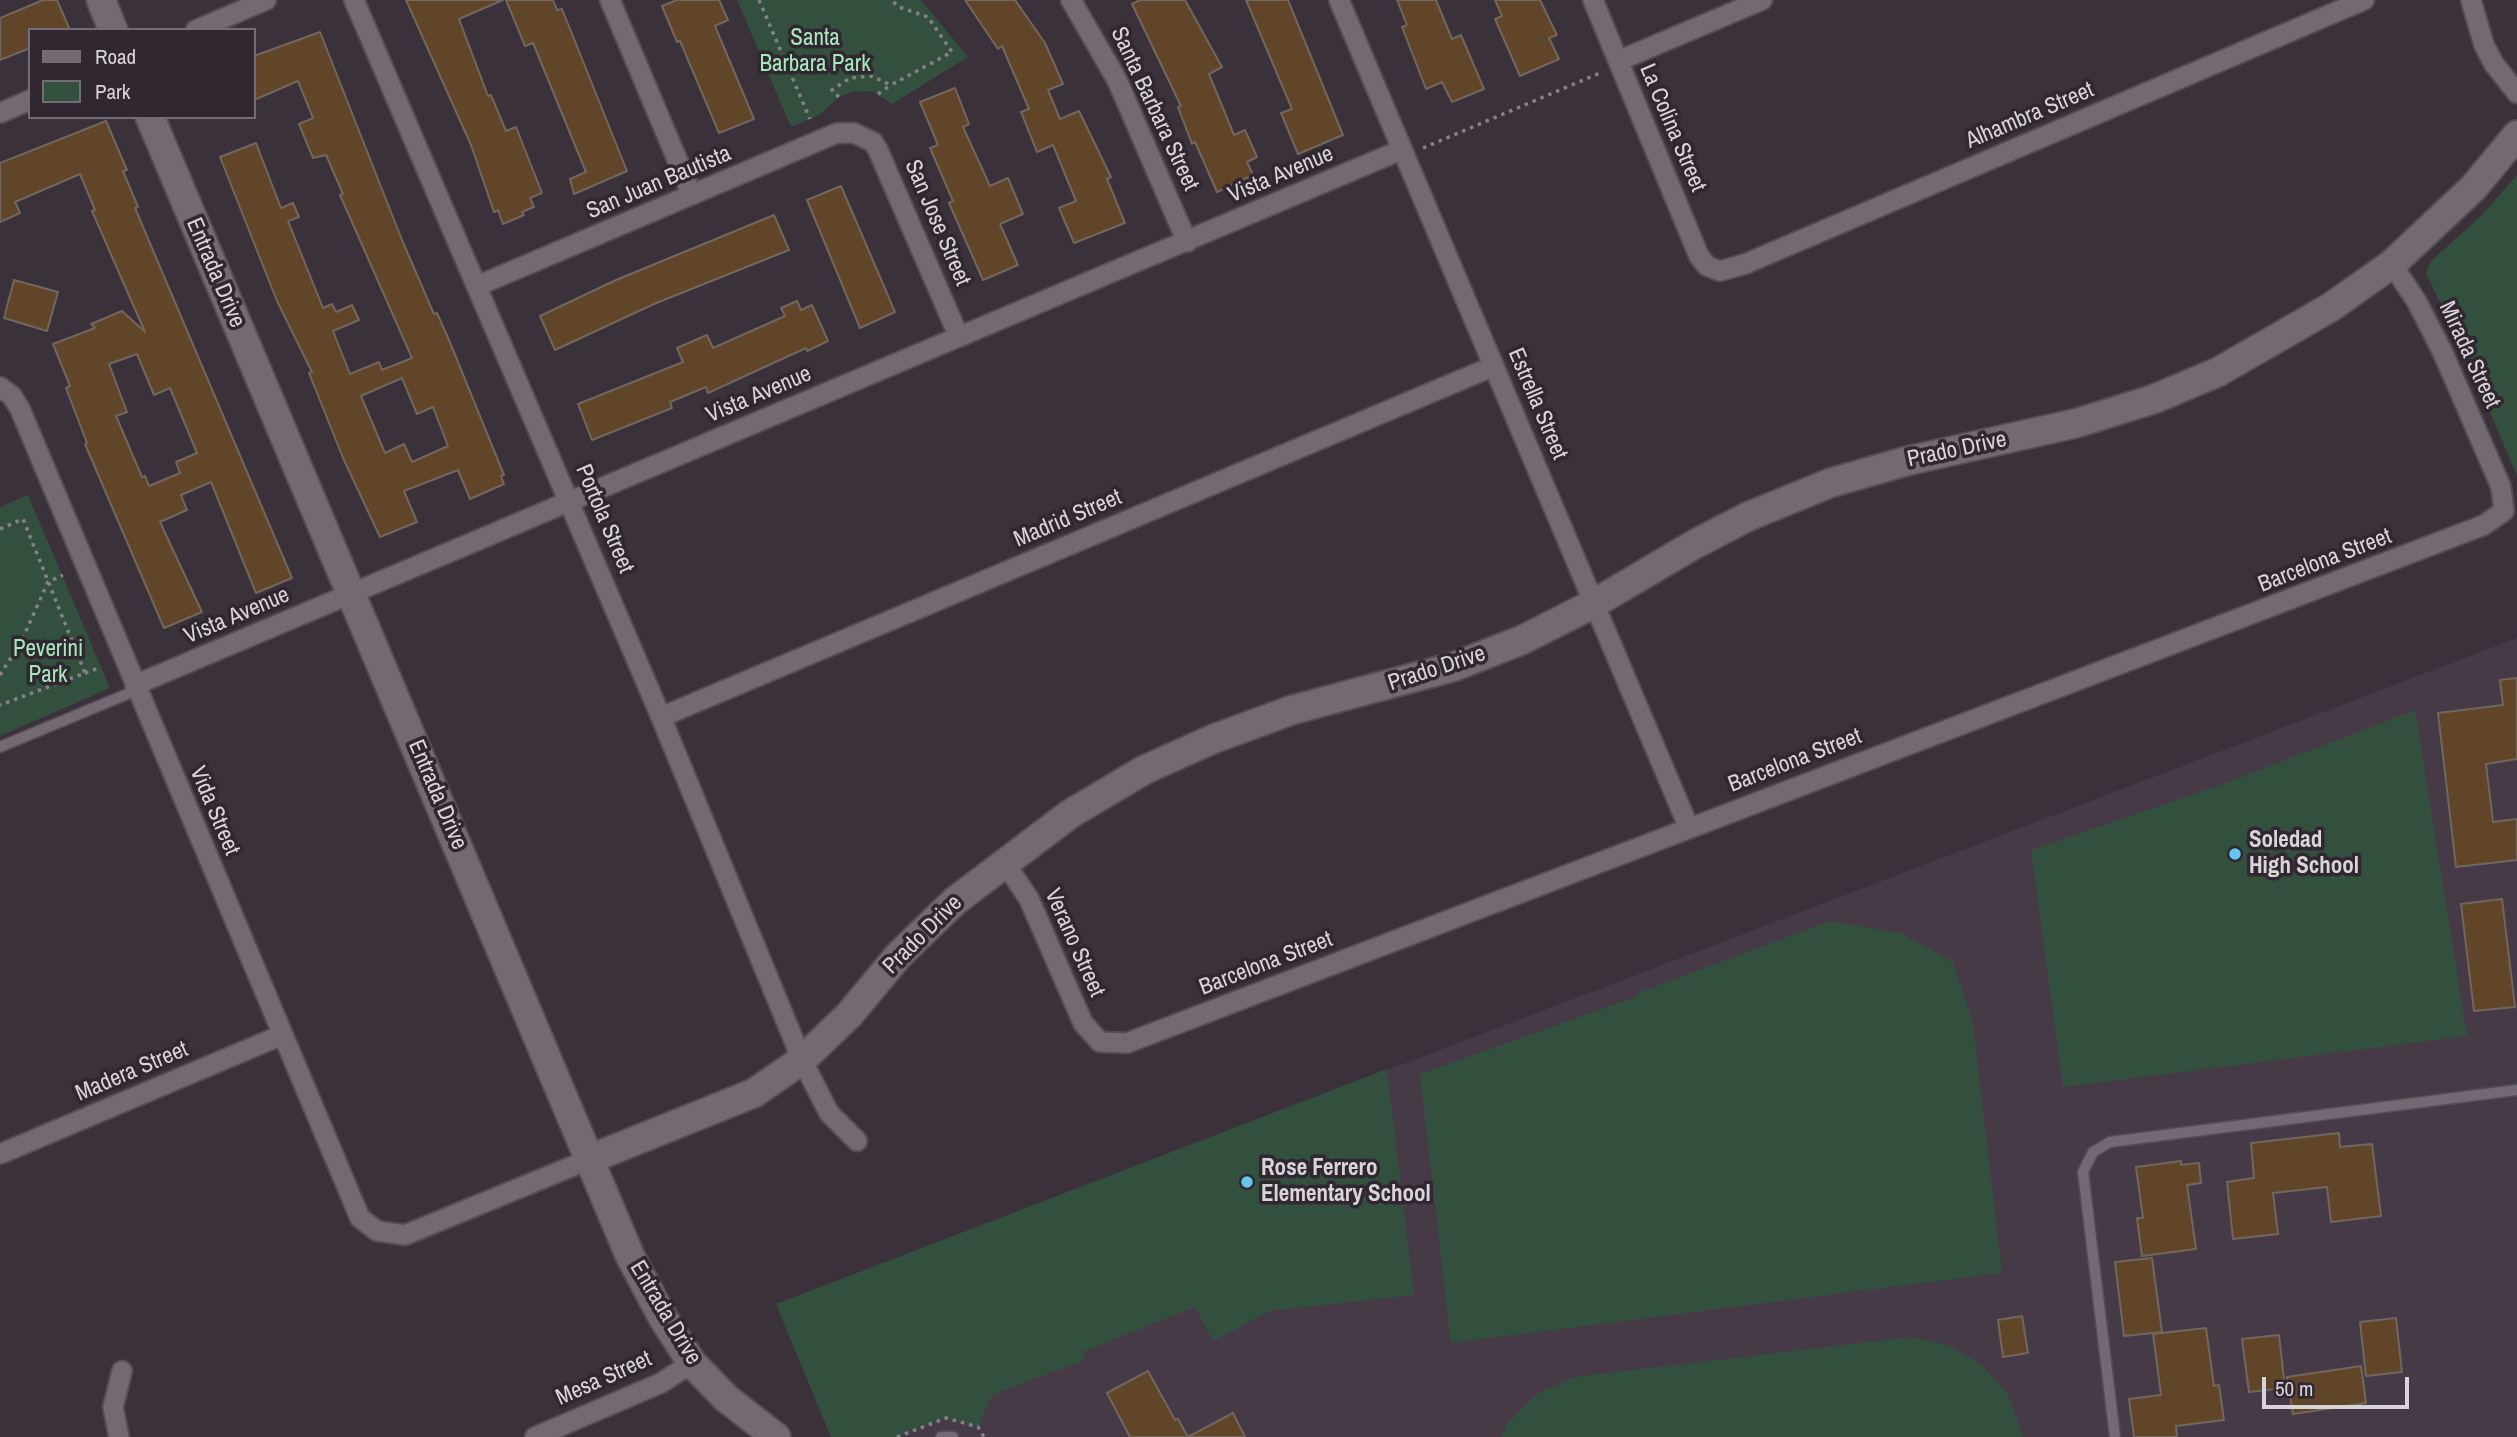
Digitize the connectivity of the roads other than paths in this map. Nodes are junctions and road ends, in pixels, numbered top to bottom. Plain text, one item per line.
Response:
1 (101, 0) edge
2 (266, 0) edge
3 (354, 0) edge
4 (610, 0) edge
5 (1071, 0) edge
6 (1339, 0) edge
7 (1593, 0) edge
8 (1762, 0) edge
9 (2364, 0) edge
10 (2471, 0) edge
11 (112, 28) edge
12 (201, 28) edge
13 (1618, 61) junction
14 (2517, 93) edge
15 (28, 101) edge
16 (0, 113) edge
17 (151, 119) edge
18 (861, 134) joint
19 (2517, 135) edge
20 (1401, 150) junction
21 (692, 195) junction
22 (1187, 242) junction
23 (2392, 264) junction
24 (1714, 270) joint
25 (477, 286) junction
26 (959, 337) junction
27 (1494, 366) junction
28 (0, 387) edge
29 (569, 500) junction
30 (2504, 512) joint
31 (351, 595) junction
32 (1595, 603) junction
33 (136, 687) junction
34 (661, 717) junction
35 (0, 747) edge
36 (1689, 828) junction
37 (1005, 863) junction
38 (282, 1035) junction
39 (1100, 1042) joint
40 (802, 1060) junction
41 (2517, 1090) edge
42 (857, 1141) dead end
43 (0, 1154) edge
44 (590, 1159) junction
45 (377, 1231) joint
46 (692, 1363) junction
47 (122, 1371) dead end
48 (119, 1437) edge
49 (536, 1437) edge
50 (776, 1437) edge
51 (941, 1437) edge
52 (953, 1437) edge
53 (2115, 1437) edge

1 - 11 street
2 - 12 street
3 - 25 street, Portola Street
4 - 21 street
5 - 22 street, Santa Barbara Street
6 - 20 street, Estrella Street
7 - 13 street, La Colina Street
8 - 13 street
9 - 24 street, Alhambra Street
10 - 14 street
13 - 24 street, La Colina Street
15 - 16 street
17 - 31 street, Entrada Drive
18 - 21 street, San Juan Bautista
18 - 26 street, San Jose Street
19 - 23 street, Prado Drive
20 - 22 street, Vista Avenue
20 - 27 street, Estrella Street
21 - 25 street, San Juan Bautista
22 - 26 street, Vista Avenue
23 - 30 street, Mirada Street
23 - 32 street, Prado Drive
25 - 29 street, Portola Street
26 - 29 street, Vista Avenue
27 - 32 street, Estrella Street
27 - 34 street, Madrid Street
28 - 33 street, Vida Street
29 - 31 street, Vista Avenue
29 - 34 street, Portola Street
30 - 36 street, Barcelona Street
31 - 33 street, Vista Avenue
31 - 44 street, Entrada Drive
32 - 36 street, Estrella Street
32 - 37 street, Prado Drive
33 - 35 lane
33 - 38 street, Vida Street
34 - 40 street, Portola Street
36 - 39 street, Barcelona Street
37 - 39 street, Verano Street
37 - 40 street, Prado Drive
38 - 43 street, Madera Street
38 - 45 street, Vida Street
40 - 42 street, Portola Street
40 - 44 street, Prado Drive
41 - 53 lane
44 - 45 street, Prado Drive
44 - 46 street, Entrada Drive
46 - 49 street, Mesa Street
46 - 50 street, Entrada Drive
47 - 48 street
51 - 52 lane

